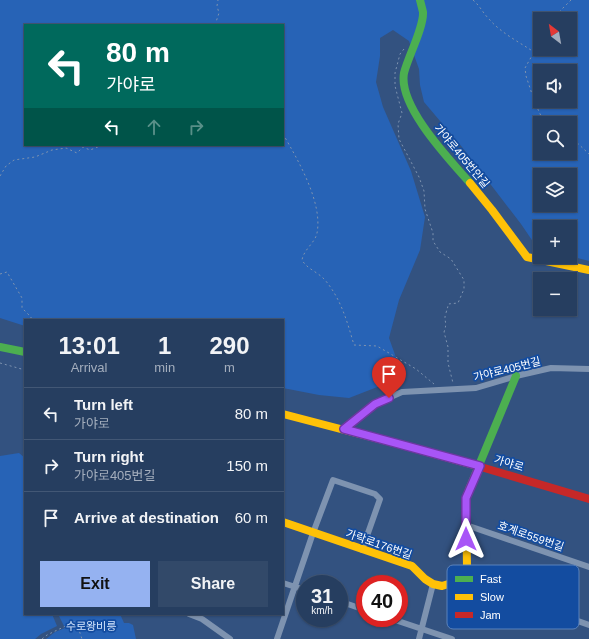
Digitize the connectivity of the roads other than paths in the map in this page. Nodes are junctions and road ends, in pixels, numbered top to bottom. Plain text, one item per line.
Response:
1 (420, 0) edge
2 (589, 270) edge
3 (0, 347) edge
4 (24, 352) edge
5 (589, 368) edge
6 (516, 376) junction
7 (284, 414) edge
8 (344, 429) junction
9 (480, 466) junction
10 (589, 499) edge
11 (284, 522) edge
12 (466, 525) junction
13 (313, 533) junction
14 (362, 550) junction
15 (466, 565) edge
16 (589, 567) edge
17 (284, 583) edge
18 (433, 584) junction
19 (447, 584) edge
20 (295, 587) junction
21 (192, 615) edge
22 (579, 621) edge
23 (408, 624) edge
24 (589, 625) edge
25 (422, 629) junction
26 (230, 639) edge
27 (278, 639) edge
28 (419, 639) edge
29 (452, 639) edge

1 - 2 street, 가야로405번안길
3 - 4 street
5 - 6 street, 가야로405번길
6 - 8 street, 가야로405번길
6 - 9 street
7 - 8 street, 가야로
8 - 9 street, 가야로
9 - 10 street, 가야로
9 - 12 street
11 - 13 street, 가락로176번길
12 - 15 street
12 - 16 street, 호계로559번길
13 - 14 street, 가락로176번길
13 - 14 street
13 - 20 street
14 - 18 street, 가락로176번길
17 - 20 street
18 - 19 street
18 - 25 street
20 - 27 street
21 - 26 street
22 - 24 street
23 - 25 street
25 - 28 street
25 - 29 street

